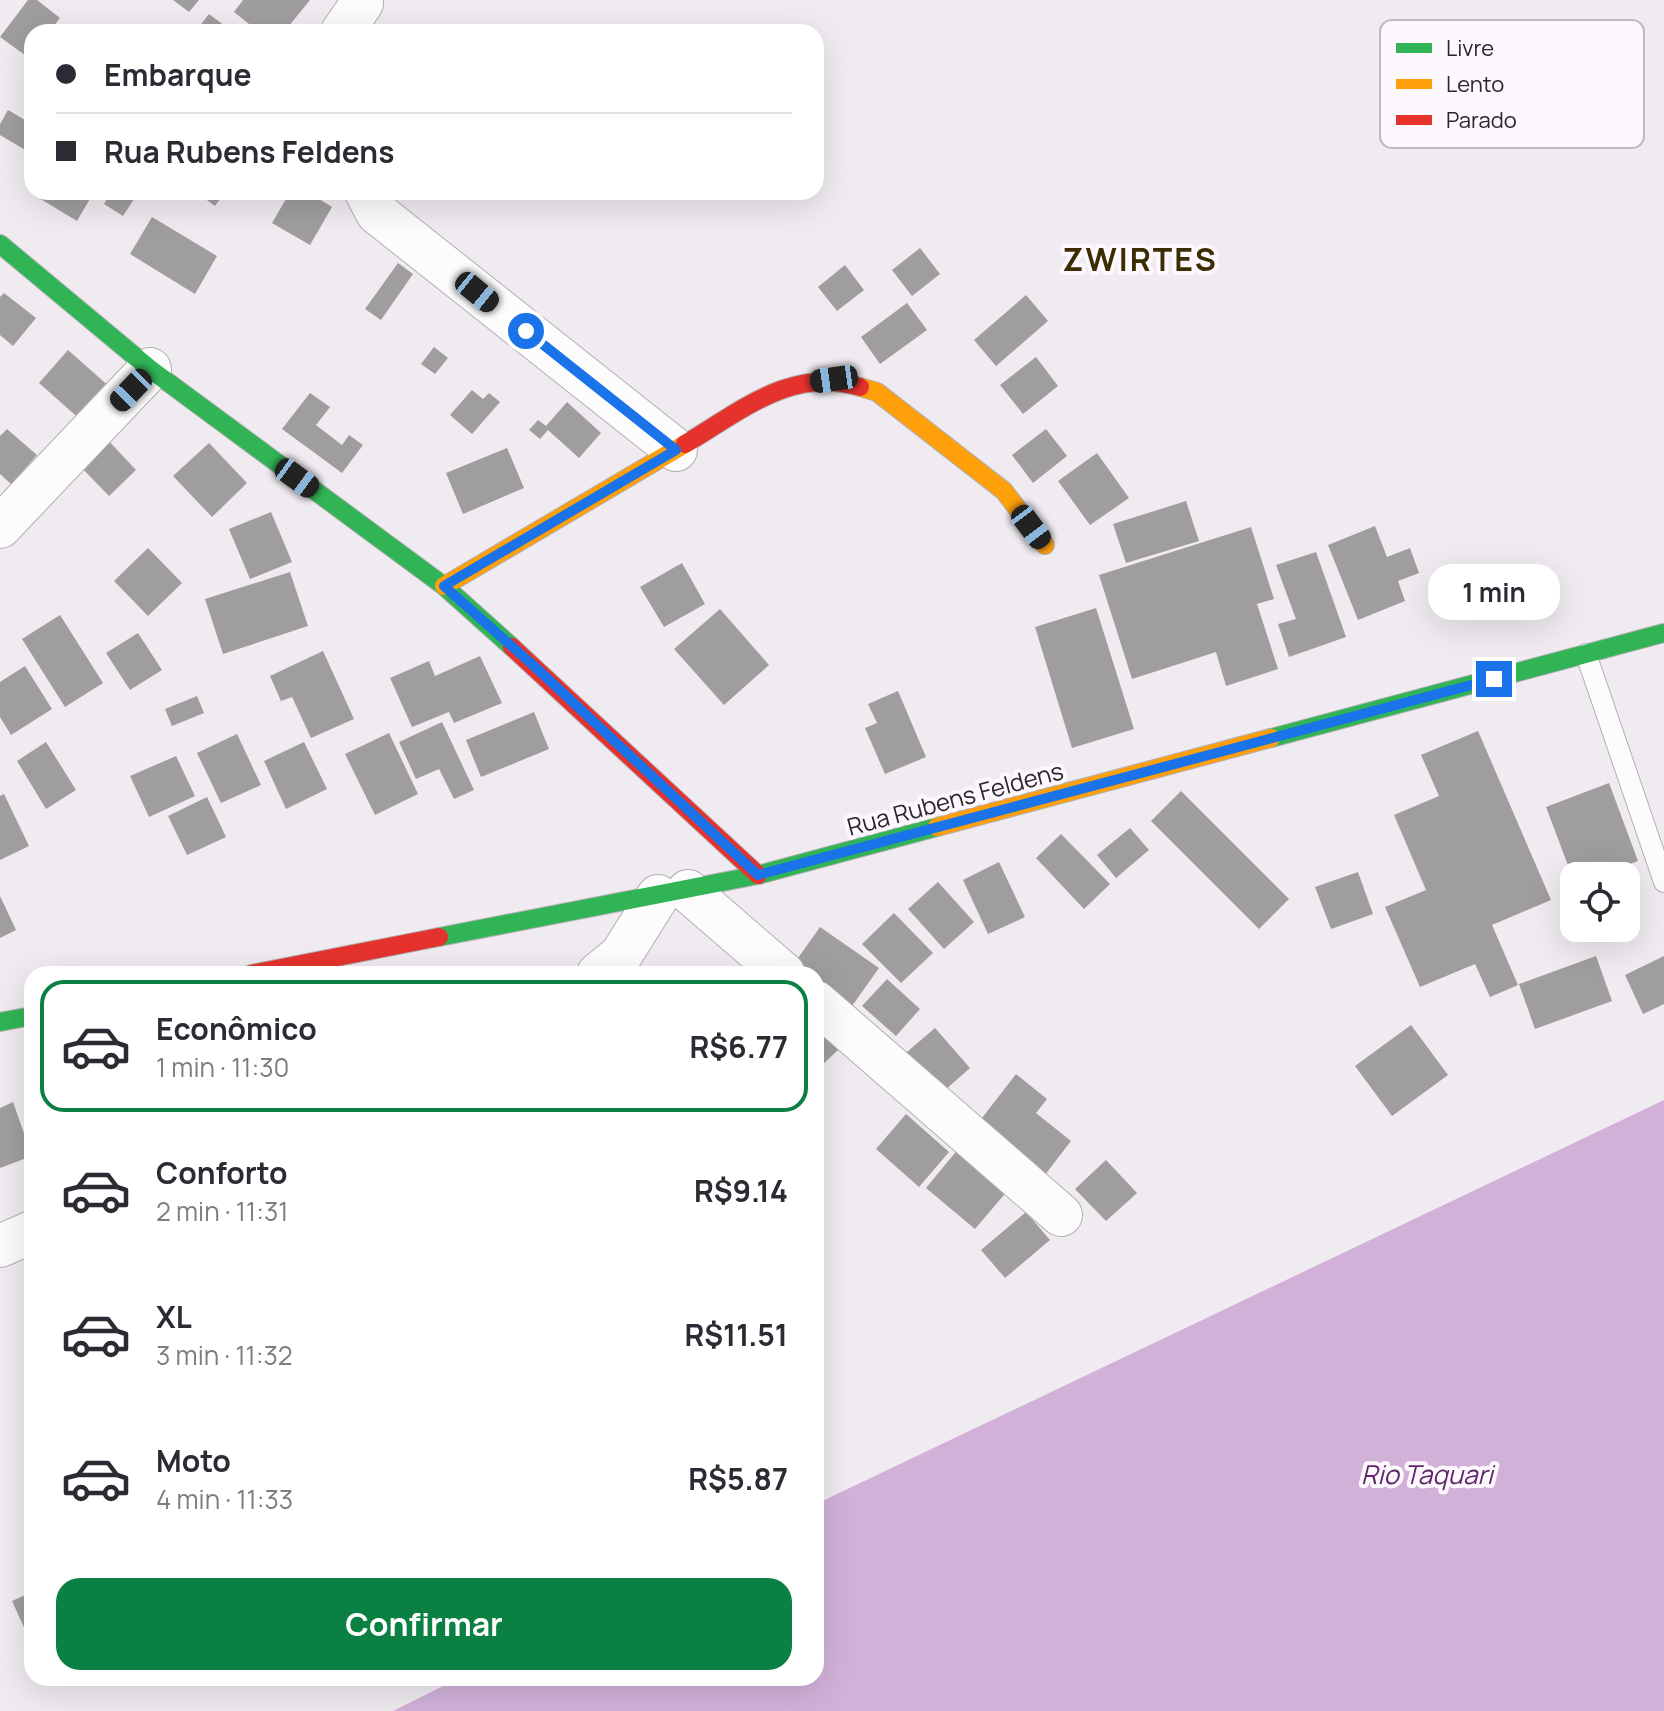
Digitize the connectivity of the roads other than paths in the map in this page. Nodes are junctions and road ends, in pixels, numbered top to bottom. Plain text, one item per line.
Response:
1 (370, 200) edge
2 (0, 244) edge
3 (150, 369) junction
4 (676, 450) junction
5 (5, 515) edge
6 (1045, 545) dead end
7 (444, 586) junction
8 (1664, 633) edge
9 (1586, 654) junction
10 (758, 875) junction
11 (1664, 882) edge
12 (673, 894) junction
13 (293, 966) edge
14 (608, 966) edge
15 (773, 966) edge
16 (824, 1009) edge
17 (24, 1018) edge
18 (0, 1022) edge
19 (1061, 1215) dead end
20 (24, 1236) edge
21 (0, 1246) edge

1 - 4 street
2 - 3 street
3 - 5 street
3 - 7 street
4 - 6 street
4 - 7 street
7 - 10 street
8 - 9 street, Rua Rubens Feldens
9 - 10 street, Rua Rubens Feldens
9 - 11 lane
10 - 12 street, Rua Rubens Feldens
12 - 13 street, Rua Rubens Feldens
12 - 14 street
12 - 15 street
16 - 19 street
17 - 18 street
20 - 21 street

